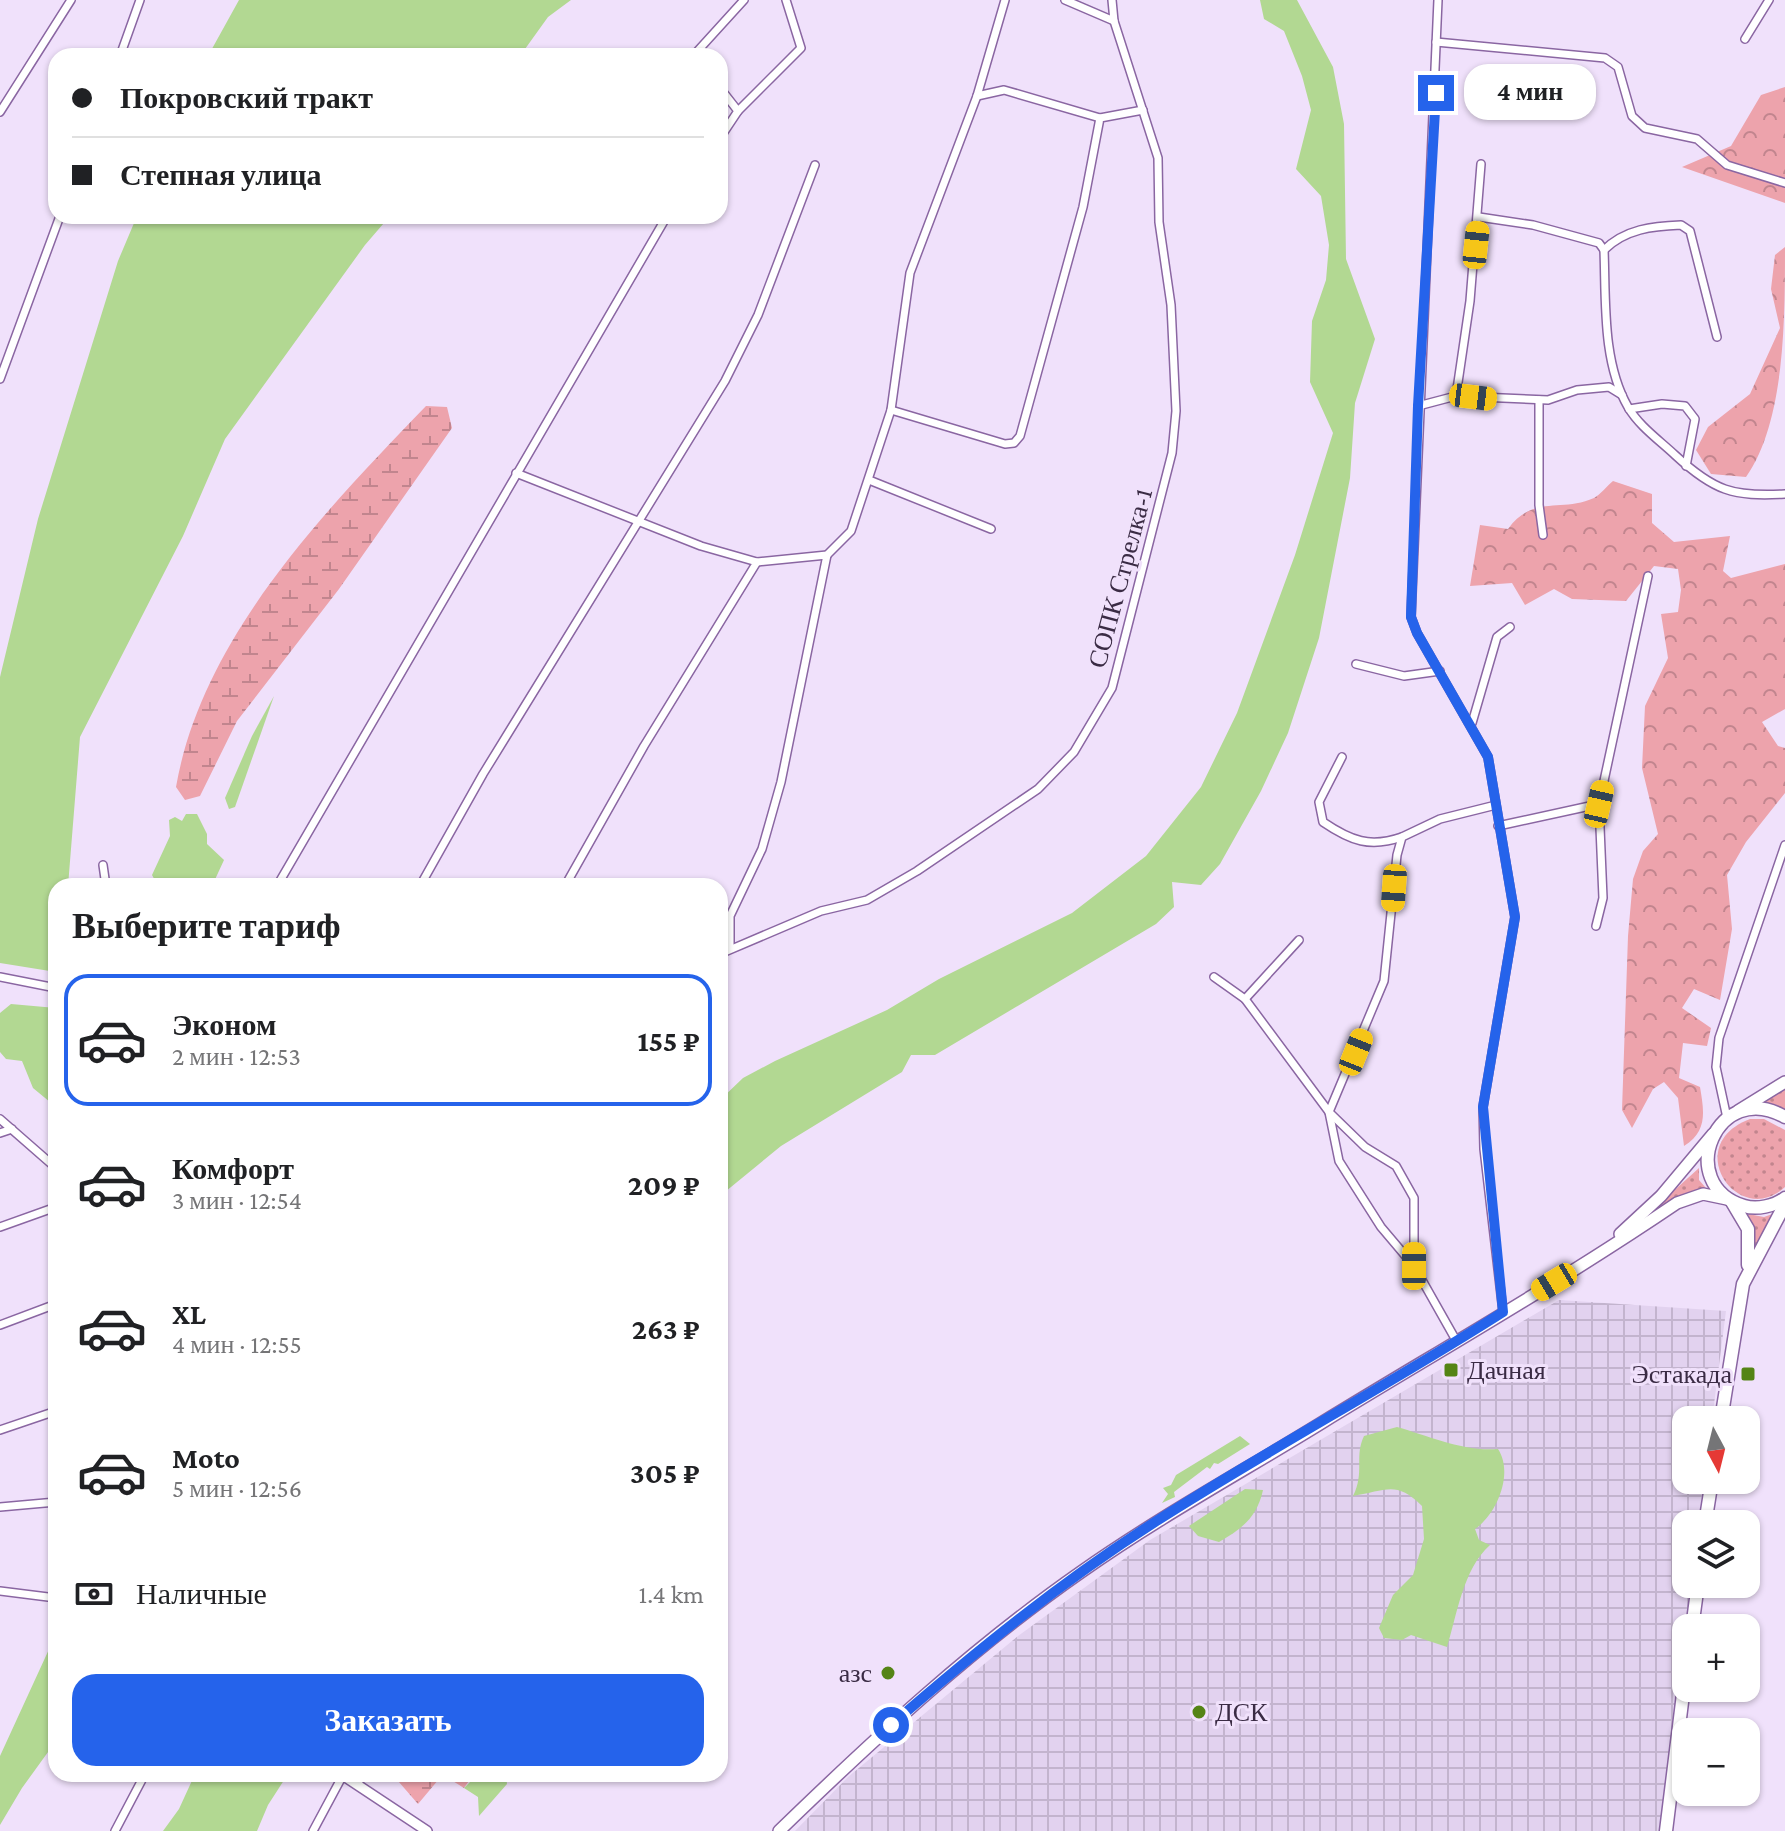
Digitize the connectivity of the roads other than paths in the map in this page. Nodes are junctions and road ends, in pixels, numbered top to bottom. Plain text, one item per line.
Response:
1 (71, 0) edge
2 (140, 0) edge
3 (744, 0) edge
4 (786, 0) edge
5 (1005, 0) edge
6 (1065, 0) edge
7 (1112, 0) edge
8 (1438, 0) edge
9 (1767, 1) edge
10 (1114, 21) junction
11 (1745, 39) dead end
12 (1436, 42) junction
13 (123, 48) edge
14 (700, 48) edge
15 (977, 96) junction
16 (728, 98) edge
17 (1143, 110) junction
18 (738, 111) junction
19 (0, 112) edge
20 (1100, 118) junction
21 (728, 126) edge
22 (1481, 164) dead end
23 (815, 165) dead end
24 (1785, 183) edge
25 (1479, 217) junction
26 (57, 224) edge
27 (662, 224) edge
28 (1604, 250) junction
29 (1717, 337) dead end
30 (0, 379) edge
31 (1622, 395) junction
32 (1456, 396) junction
33 (1539, 400) junction
34 (1418, 406) junction
35 (1629, 409) junction
36 (891, 410) junction
37 (1686, 466) junction
38 (516, 473) junction
39 (869, 480) junction
40 (1785, 494) edge
41 (638, 521) junction
42 (991, 529) dead end
43 (1543, 535) dead end
44 (827, 555) junction
45 (757, 562) junction
46 (1648, 576) dead end
47 (1510, 627) dead end
48 (1356, 664) dead end
49 (1440, 671) junction
50 (1472, 723) junction
51 (1342, 757) dead end
52 (1599, 804) junction
53 (1496, 805) junction
54 (1498, 826) junction
55 (1402, 837) junction
56 (1785, 845) edge
57 (103, 865) dead end
58 (105, 878) edge
59 (282, 878) edge
60 (424, 878) edge
61 (570, 878) edge
62 (1596, 926) dead end
63 (1299, 940) dead end
64 (730, 948) joint
65 (0, 977) edge
66 (1214, 977) dead end
67 (48, 986) edge
68 (1245, 999) junction
69 (1785, 1082) edge
70 (1329, 1112) junction
71 (1732, 1115) junction
72 (1785, 1117) edge
73 (0, 1119) edge
74 (12, 1129) junction
75 (0, 1133) edge
76 (1713, 1134) junction
77 (48, 1161) edge
78 (1785, 1198) edge
79 (1729, 1201) junction
80 (1785, 1204) edge
81 (48, 1210) edge
82 (0, 1227) edge
83 (1603, 1251) junction
84 (1414, 1266) junction
85 (1747, 1272) junction
86 (48, 1307) edge
87 (1503, 1312) junction
88 (0, 1325) edge
89 (1457, 1342) junction
90 (1723, 1406) edge
91 (48, 1414) edge
92 (0, 1430) edge
93 (48, 1503) edge
94 (0, 1507) edge
95 (0, 1591) edge
96 (48, 1597) edge
97 (1682, 1702) edge
98 (141, 1782) edge
99 (338, 1782) edge
100 (354, 1782) edge
101 (357, 1784) joint
102 (115, 1831) edge
103 (313, 1831) edge
104 (427, 1831) edge
105 (779, 1831) edge
106 (1666, 1831) edge

1 - 19 street
2 - 13 street
3 - 14 street
4 - 18 street
5 - 15 street
6 - 10 street
7 - 10 street, СОПК Стрелка-1
8 - 12 street
9 - 11 street
10 - 17 street, СОПК Стрелка-1
12 - 24 street
12 - 34 street
15 - 20 street
15 - 36 street
16 - 18 street
17 - 20 street
17 - 64 street, СОПК Стрелка-1
18 - 21 street
20 - 36 street
22 - 25 street
23 - 41 street
25 - 28 street
25 - 32 street
26 - 30 street
27 - 38 street
28 - 29 street
28 - 31 street
31 - 33 street
31 - 35 street
32 - 33 street
32 - 34 street
33 - 43 street
34 - 49 street
35 - 37 street
35 - 37 street
36 - 39 street
37 - 40 street
38 - 41 street
38 - 59 street
39 - 42 street
39 - 44 street
41 - 45 street
41 - 60 street
44 - 45 street
44 - 64 street
45 - 61 street
46 - 52 street
47 - 50 street
48 - 49 street
49 - 50 street
50 - 53 street
51 - 55 street
52 - 54 street
52 - 62 street
53 - 54 street
53 - 55 street
54 - 87 street
55 - 70 street
56 - 71 street
57 - 58 street
63 - 68 street
65 - 67 street
66 - 68 street
68 - 70 street
69 - 71 main road
70 - 84 street
70 - 84 street
71 - 72 main road
71 - 76 main road
73 - 74 street
74 - 75 street
74 - 77 street
76 - 79 main road
76 - 83 main road
78 - 79 main road
79 - 83 main road
79 - 85 main road
80 - 85 main road
81 - 82 street
83 - 87 main road
84 - 89 street
85 - 90 main road
86 - 88 street
87 - 89 main road
89 - 105 main road
91 - 92 street
93 - 94 street
95 - 96 street
97 - 106 main road
98 - 102 street
99 - 103 street
100 - 101 street
101 - 104 street

